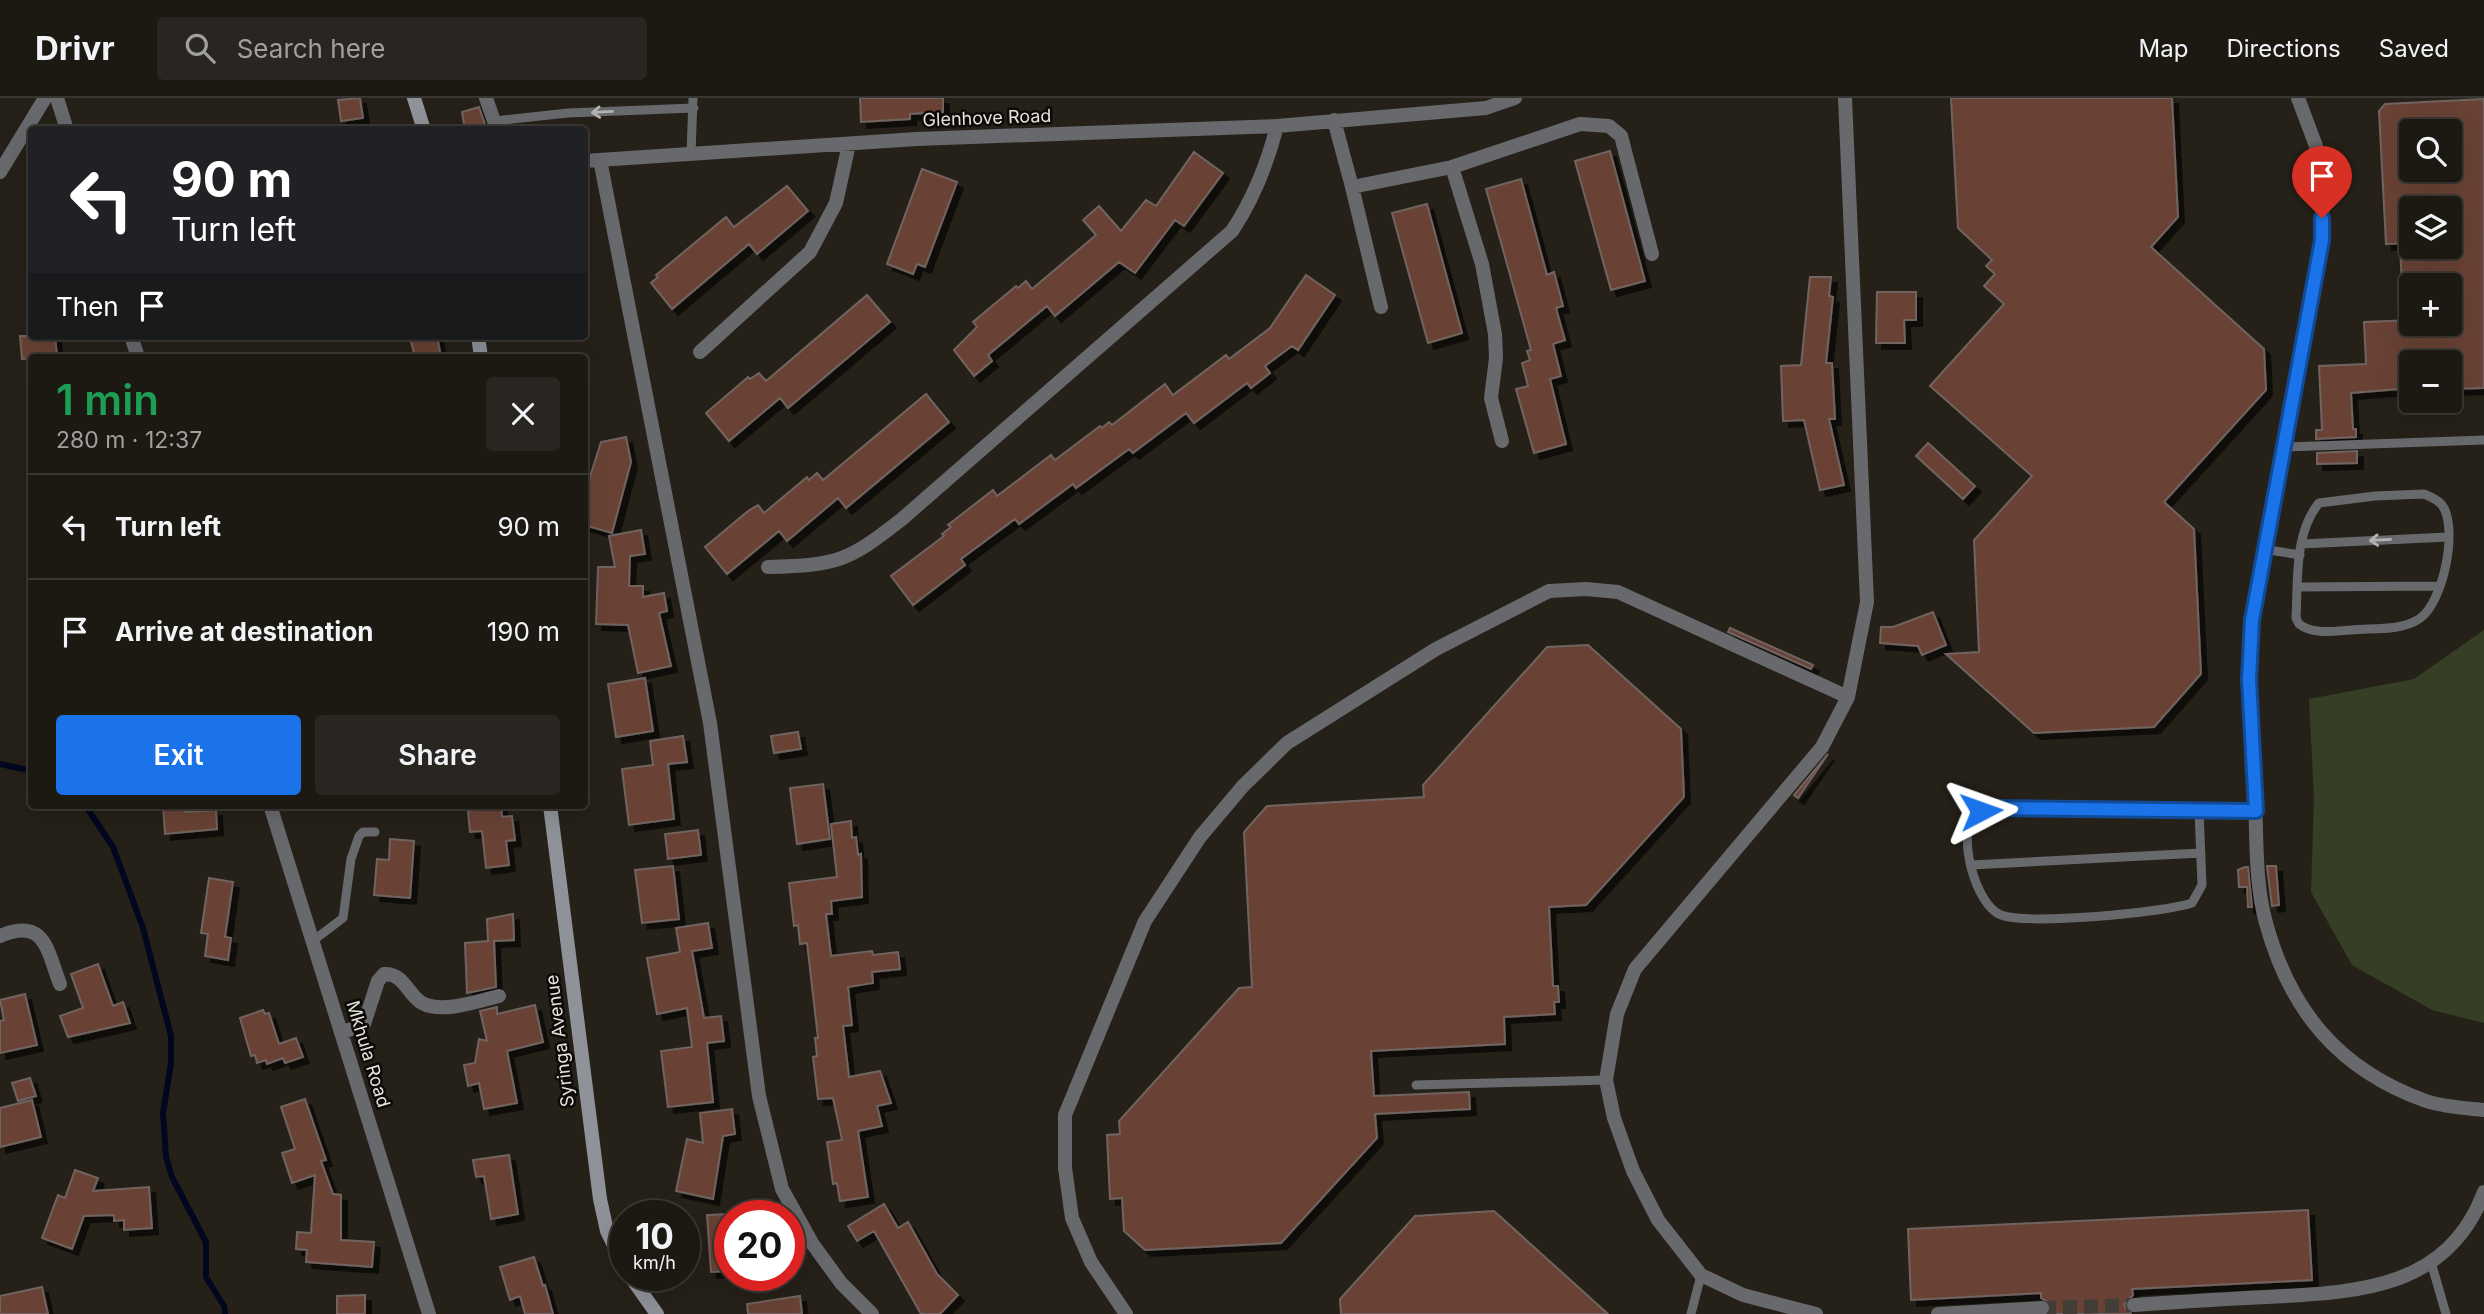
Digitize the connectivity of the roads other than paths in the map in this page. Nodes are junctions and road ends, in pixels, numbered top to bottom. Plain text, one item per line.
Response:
1 (45, 98) edge
2 (57, 98) edge
3 (414, 98) edge
4 (486, 98) edge
5 (1515, 98) edge
6 (1845, 98) edge
7 (2298, 98) edge
8 (694, 103) edge
9 (1334, 120) junction
10 (495, 125) edge
11 (28, 126) edge
12 (28, 126) edge
13 (65, 126) edge
14 (423, 126) edge
15 (1277, 126) junction
16 (849, 144) junction
17 (691, 154) junction
18 (592, 160) edge
19 (1452, 167) junction
20 (0, 173) edge
21 (1352, 187) junction
22 (1652, 254) dead end
23 (1381, 307) dead end
24 (700, 352) dead end
25 (2484, 440) edge
26 (1502, 441) dead end
27 (2283, 447) junction
28 (2448, 537) junction
29 (2301, 544) junction
30 (2263, 549) junction
31 (2300, 555) junction
32 (768, 567) dead end
33 (2441, 586) junction
34 (2298, 587) junction
35 (1848, 697) junction
36 (271, 809) edge
37 (551, 809) edge
38 (2199, 811) junction
39 (2256, 811) junction
40 (375, 832) dead end
41 (2201, 853) junction
42 (1971, 865) junction
43 (0, 936) edge
44 (314, 940) junction
45 (60, 984) dead end
46 (499, 996) dead end
47 (341, 1033) junction
48 (1606, 1080) junction
49 (1416, 1085) dead end
50 (2484, 1111) edge
51 (2484, 1192) edge
52 (609, 1235) edge
53 (2431, 1262) junction
54 (1701, 1275) junction
55 (641, 1291) edge
56 (2134, 1304) tunnel mouth
57 (2042, 1308) dead end
58 (2158, 1308) edge
59 (1973, 1313) edge
60 (429, 1314) edge
61 (657, 1314) edge
62 (872, 1314) edge
63 (1126, 1314) edge
64 (1691, 1314) edge
65 (1816, 1314) edge
66 (1938, 1314) edge
67 (2446, 1314) edge

1 - 12 street
2 - 13 street
3 - 14 street
4 - 10 street
5 - 9 street, Glenhove Road
6 - 35 street
7 - 27 street
8 -> 10 lane
8 - 17 lane
9 - 15 street, Glenhove Road
9 - 21 street
11 - 20 street
15 - 16 street, Glenhove Road
15 - 32 street
16 - 17 street, Glenhove Road
16 - 24 street
17 - 18 street, Glenhove Road
18 - 62 street
19 - 21 street
19 - 22 street
19 - 26 street
21 - 23 street
25 - 27 lane
27 - 30 street
28 -> 29 lane
28 - 29 lane
28 - 33 lane
29 - 31 lane
30 - 31 lane
30 - 39 street
31 - 34 lane
33 - 34 lane
33 - 34 lane
35 - 48 street
35 - 63 street
36 - 44 street, Mkhula Road
37 - 52 street, Syringa Avenue
38 - 39 lane
38 - 41 lane
38 - 42 lane
39 - 50 street
40 - 44 lane
41 - 42 lane
41 - 42 lane
43 - 45 street
44 - 47 street, Mkhula Road
46 - 47 street
47 - 60 street, Mkhula Road
48 - 49 lane
48 - 54 street
51 - 53 street
53 - 58 street
53 - 67 lane
54 - 64 lane
54 - 65 street
55 - 61 street
56 - 58 street
57 - 59 street
59 - 66 street

